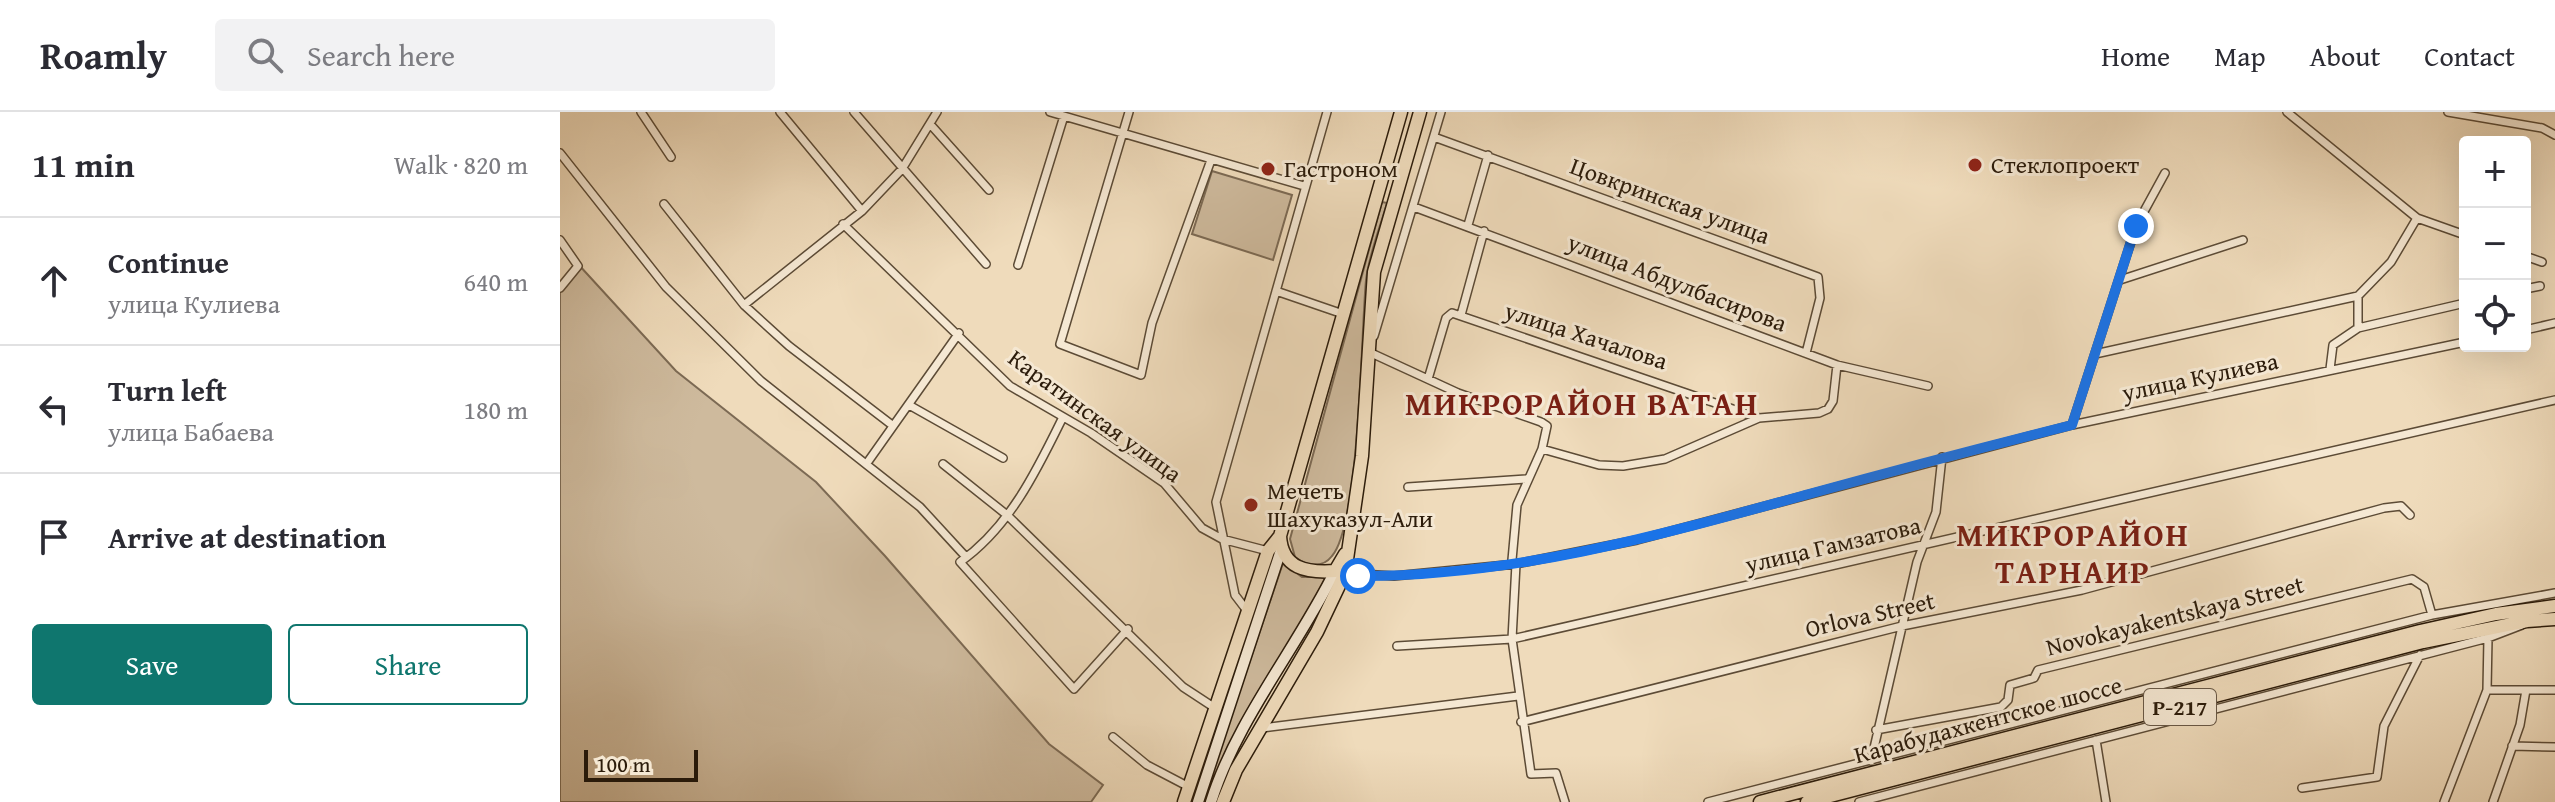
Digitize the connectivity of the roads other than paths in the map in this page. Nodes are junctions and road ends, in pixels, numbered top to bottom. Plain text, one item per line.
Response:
1 (641, 112) edge
2 (780, 112) edge
3 (854, 112) edge
4 (937, 112) edge
5 (1050, 112) edge
6 (1129, 112) edge
7 (1327, 112) edge
8 (1401, 112) edge
9 (1420, 112) edge
10 (1441, 112) edge
11 (2287, 112) edge
12 (2448, 112) edge
13 (1064, 116) junction
14 (930, 124) junction
15 (1123, 134) junction
16 (2555, 135) edge
17 (1434, 137) junction
18 (560, 153) edge
19 (1488, 155) junction
20 (671, 157) dead end
21 (1211, 160) junction
22 (902, 169) junction
23 (2165, 173) dead end
24 (1304, 186) junction
25 (989, 190) dead end
26 (1375, 201) junction
27 (664, 204) dead end
28 (1393, 206) junction
29 (1414, 207) junction
30 (862, 211) junction
31 (2417, 218) junction
32 (843, 224) junction
33 (1468, 225) junction
34 (1484, 231) junction
35 (2459, 233) edge
36 (560, 240) edge
37 (2243, 240) dead end
38 (2531, 258) edge
39 (2542, 262) dead end
40 (986, 264) dead end
41 (1018, 265) dead end
42 (2120, 280) junction
43 (2540, 286) dead end
44 (560, 288) edge
45 (2531, 288) edge
46 (1276, 291) junction
47 (2358, 296) junction
48 (2459, 304) edge
49 (744, 305) junction
50 (1343, 314) junction
51 (1461, 315) junction
52 (2555, 323) edge
53 (2358, 328) junction
54 (2531, 329) edge
55 (959, 333) junction
56 (2459, 343) edge
57 (1369, 353) junction
58 (1806, 353) junction
59 (2095, 354) junction
60 (1837, 365) junction
61 (2330, 369) junction
62 (1428, 379) junction
63 (1928, 386) dead end
64 (2555, 400) edge
65 (909, 405) junction
66 (1759, 418) junction
67 (1062, 419) junction
68 (892, 425) junction
69 (2072, 425) junction
70 (1542, 449) junction
71 (1942, 457) junction
72 (1003, 458) dead end
73 (867, 463) junction
74 (943, 464) dead end
75 (1526, 479) junction
76 (1408, 487) dead end
77 (1007, 515) junction
78 (2410, 515) dead end
79 (1222, 539) junction
80 (1925, 544) junction
81 (1274, 551) junction
82 (966, 557) junction
83 (1516, 564) junction
84 (1340, 572) junction
85 (2555, 593) edge
86 (2555, 606) edge
87 (1248, 612) junction
88 (2432, 615) junction
89 (2555, 619) edge
90 (2527, 621) junction
91 (1902, 626) junction
92 (1128, 629) junction
93 (2488, 638) junction
94 (1512, 639) junction
95 (1397, 646) dead end
96 (2420, 655) junction
97 (2487, 690) junction
98 (2526, 690) junction
99 (2555, 690) edge
100 (1518, 696) junction
101 (1215, 708) junction
102 (1521, 722) junction
103 (1259, 728) junction
104 (1876, 730) junction
105 (1113, 737) dead end
106 (2096, 740) junction
107 (2512, 746) junction
108 (2555, 747) edge
109 (1871, 761) junction
110 (1189, 787) junction
111 (2302, 788) dead end
112 (1184, 802) edge
113 (1198, 802) edge
114 (1211, 802) edge
115 (1223, 802) edge
116 (1565, 802) edge
117 (1708, 802) edge
118 (1760, 802) edge
119 (1807, 802) edge
120 (1859, 802) edge
121 (2106, 802) edge
122 (2444, 802) edge
123 (2493, 802) edge

1 - 20 street
2 - 30 street
3 - 22 street
4 - 14 street
5 - 13 street
6 - 15 street
7 - 24 street
8 - 26 highway
9 - 28 highway
10 - 17 street
11 - 31 street
12 - 16 street
13 - 15 street
13 - 41 street
14 - 22 street
14 - 25 street
15 - 21 street
15 - 21 street
17 - 19 street, Цовкринская улица
17 - 29 street
18 - 73 street
19 - 33 street
19 - 58 street, Цовкринская улица
21 - 24 street
22 - 30 street
22 - 40 street
23 - 42 street
24 - 46 street
26 - 28 highway
26 - 50 highway
27 - 49 street
28 - 57 highway
29 - 33 street, улица Абдулбасирова
29 - 57 street
30 - 32 street
31 - 35 street
31 - 47 street
32 - 49 street
32 - 55 street, Каратинская улица
33 - 34 street, улица Абдулбасирова
34 - 51 street
34 - 58 street, улица Абдулбасирова
36 - 44 street
37 - 42 street
38 - 39 street
42 - 59 street
43 - 45 street
46 - 50 street
46 - 79 street
47 - 53 street
47 - 59 street
48 - 53 street
49 - 68 street
50 - 81 highway
51 - 62 street
51 - 66 street, улица Хачалова
52 - 54 street
53 - 61 street
55 - 65 street
55 - 67 street, Каратинская улица
56 - 61 street, улица Кулиева
57 - 62 street
57 - 84 highway
58 - 60 street, улица Абдулбасирова
59 - 69 street
60 - 63 street, улица Абдулбасирова
60 - 66 street
61 - 69 street, улица Кулиева
62 - 70 street
64 - 80 street, улица Гамзатова
65 - 68 street
65 - 72 street
66 - 70 street
67 - 77 street
67 - 79 street, Каратинская улица
68 - 73 street
69 - 71 street, улица Кулиева
70 - 75 street
71 - 80 street
71 - 83 street, улица Кулиева
73 - 82 street
74 - 77 street
75 - 76 street
75 - 83 street
77 - 82 street
77 - 92 street
78 - 91 street, Orlova Street
79 - 81 street, Каратинская улица
79 - 87 street
80 - 91 street
80 - 94 street, улица Гамзатова
81 - 84 highway
81 - 87 highway
81 - 113 main road
82 - 92 street
83 - 84 street, улица Кулиева
83 - 94 street
84 - 103 highway
84 - 114 main road
85 - 88 street
86 - 118 highway, Карабудахкентское шоссе
87 - 101 highway
88 - 104 street, Novokayakentskaya Street
88 - 109 street
89 - 90 highway, Карабудахкентское шоссе / Р-217
90 - 93 street
90 - 119 highway, Карабудахкентское шоссе / Р-217
91 - 102 street, Orlova Street
91 - 104 street
92 - 101 street
93 - 96 street
93 - 97 street
94 - 95 street, улица Гамзатова
94 - 100 street
96 - 106 street
96 - 111 street
97 - 98 street
97 - 122 street
98 - 99 street
98 - 107 street
100 - 102 street
100 - 103 street
101 - 110 highway
102 - 116 street
103 - 115 highway
104 - 109 street
105 - 110 street
106 - 120 street
106 - 121 street
107 - 108 street
107 - 123 street
109 - 117 street
110 - 112 highway

